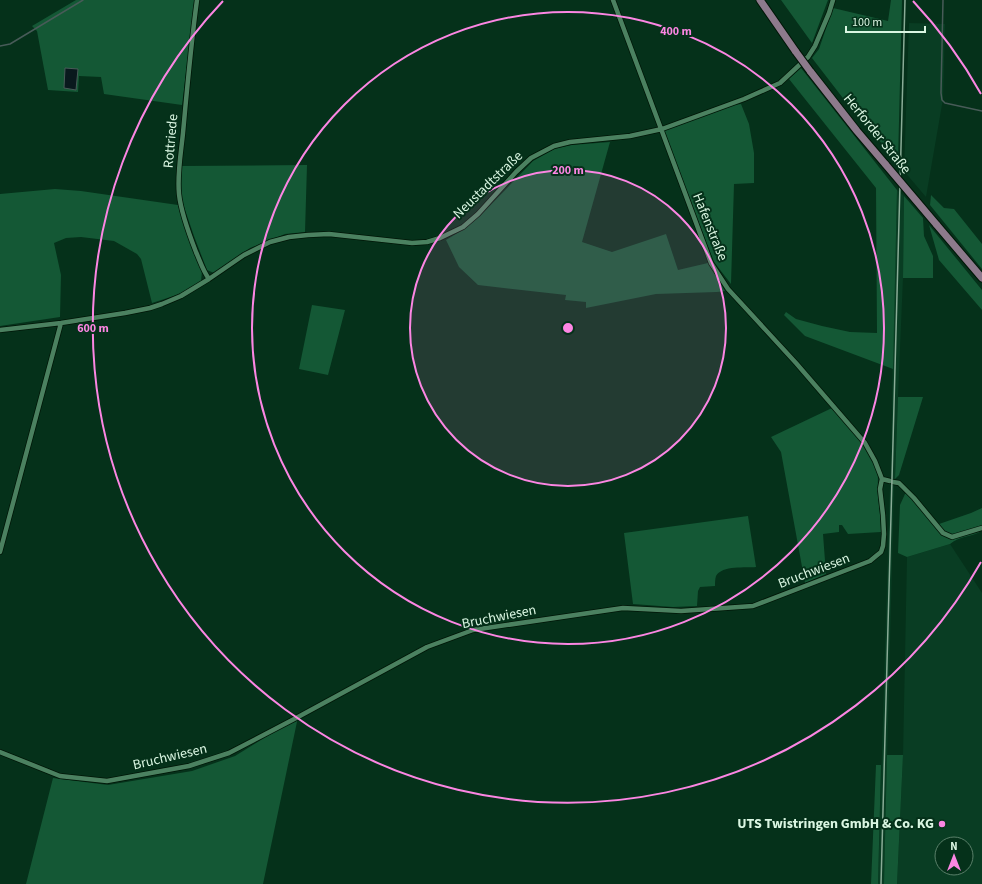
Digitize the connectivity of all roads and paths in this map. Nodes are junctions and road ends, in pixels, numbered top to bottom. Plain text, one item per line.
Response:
1 (197, 0) edge
2 (614, 0) edge
3 (760, 0) edge
4 (833, 0) edge
5 (662, 129) junction
6 (982, 278) edge
7 (209, 279) junction
8 (61, 323) junction
9 (0, 330) edge
10 (882, 479) junction
11 (982, 528) edge
12 (0, 552) edge
13 (0, 752) edge

1 - 7 street, Rottriede
2 - 5 street, Hafenstraße
3 - 6 main road, Herforder Straße, bridge
4 - 5 street, Neustadtstraße
5 - 7 street, Neustadtstraße
5 - 10 street, Hafenstraße
7 - 8 street, Neustadtstraße
8 - 9 street, Neustadtstraße
8 - 12 street
10 - 11 street
10 - 13 street, Bruchwiesen

